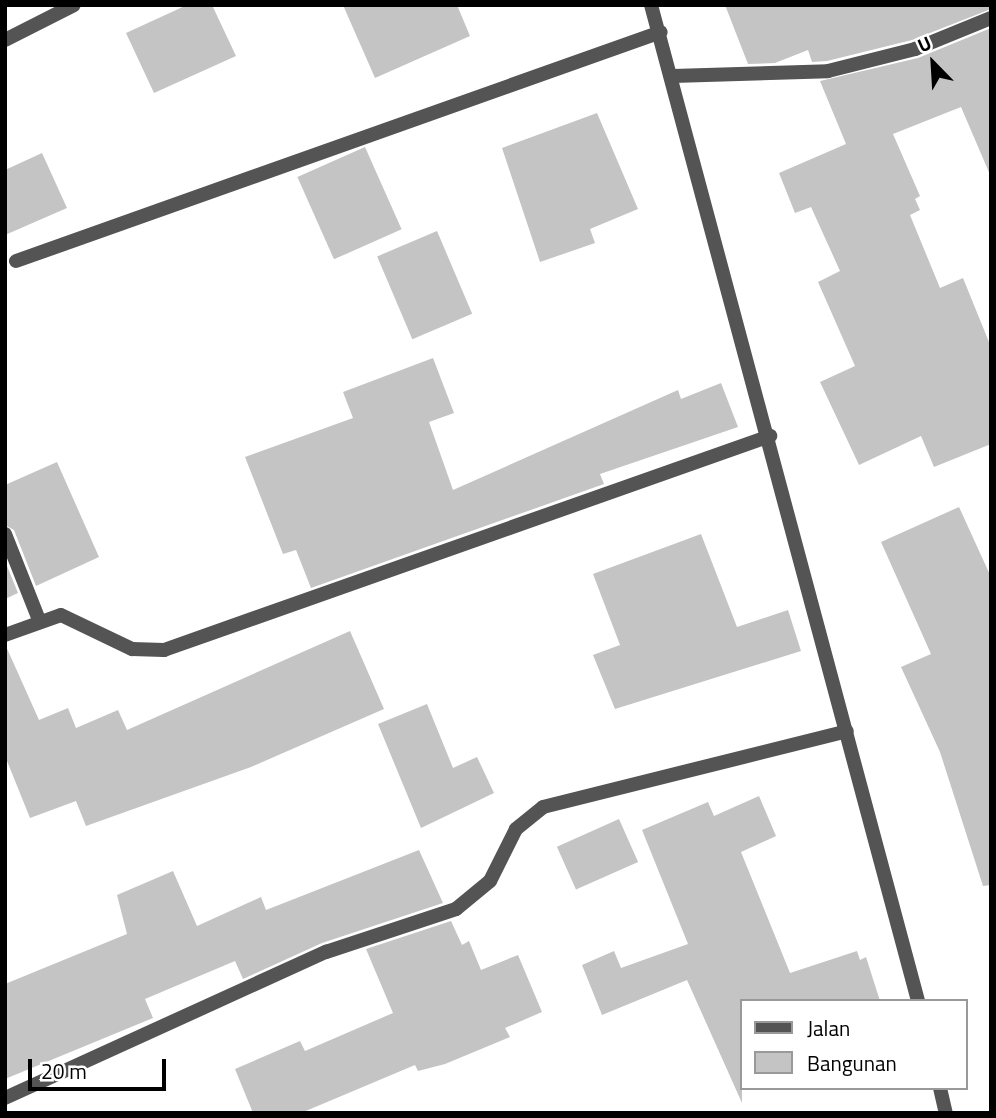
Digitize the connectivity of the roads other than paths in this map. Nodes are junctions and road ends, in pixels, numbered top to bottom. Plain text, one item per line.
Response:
1 (74, 5) edge
2 (651, 5) edge
3 (991, 18) edge
4 (661, 32) junction
5 (5, 40) edge
6 (673, 76) junction
7 (16, 261) dead end
8 (770, 436) junction
9 (5, 534) edge
10 (38, 620) junction
11 (5, 635) edge
12 (847, 731) junction
13 (917, 999) edge
14 (940, 1090) edge
15 (5, 1098) edge
16 (946, 1113) edge

1 - 5 street
2 - 4 street
3 - 6 street
4 - 6 street
4 - 7 street
6 - 8 street
8 - 10 street
8 - 12 street
9 - 10 street
10 - 11 street
12 - 13 street
12 - 15 street
14 - 16 street

